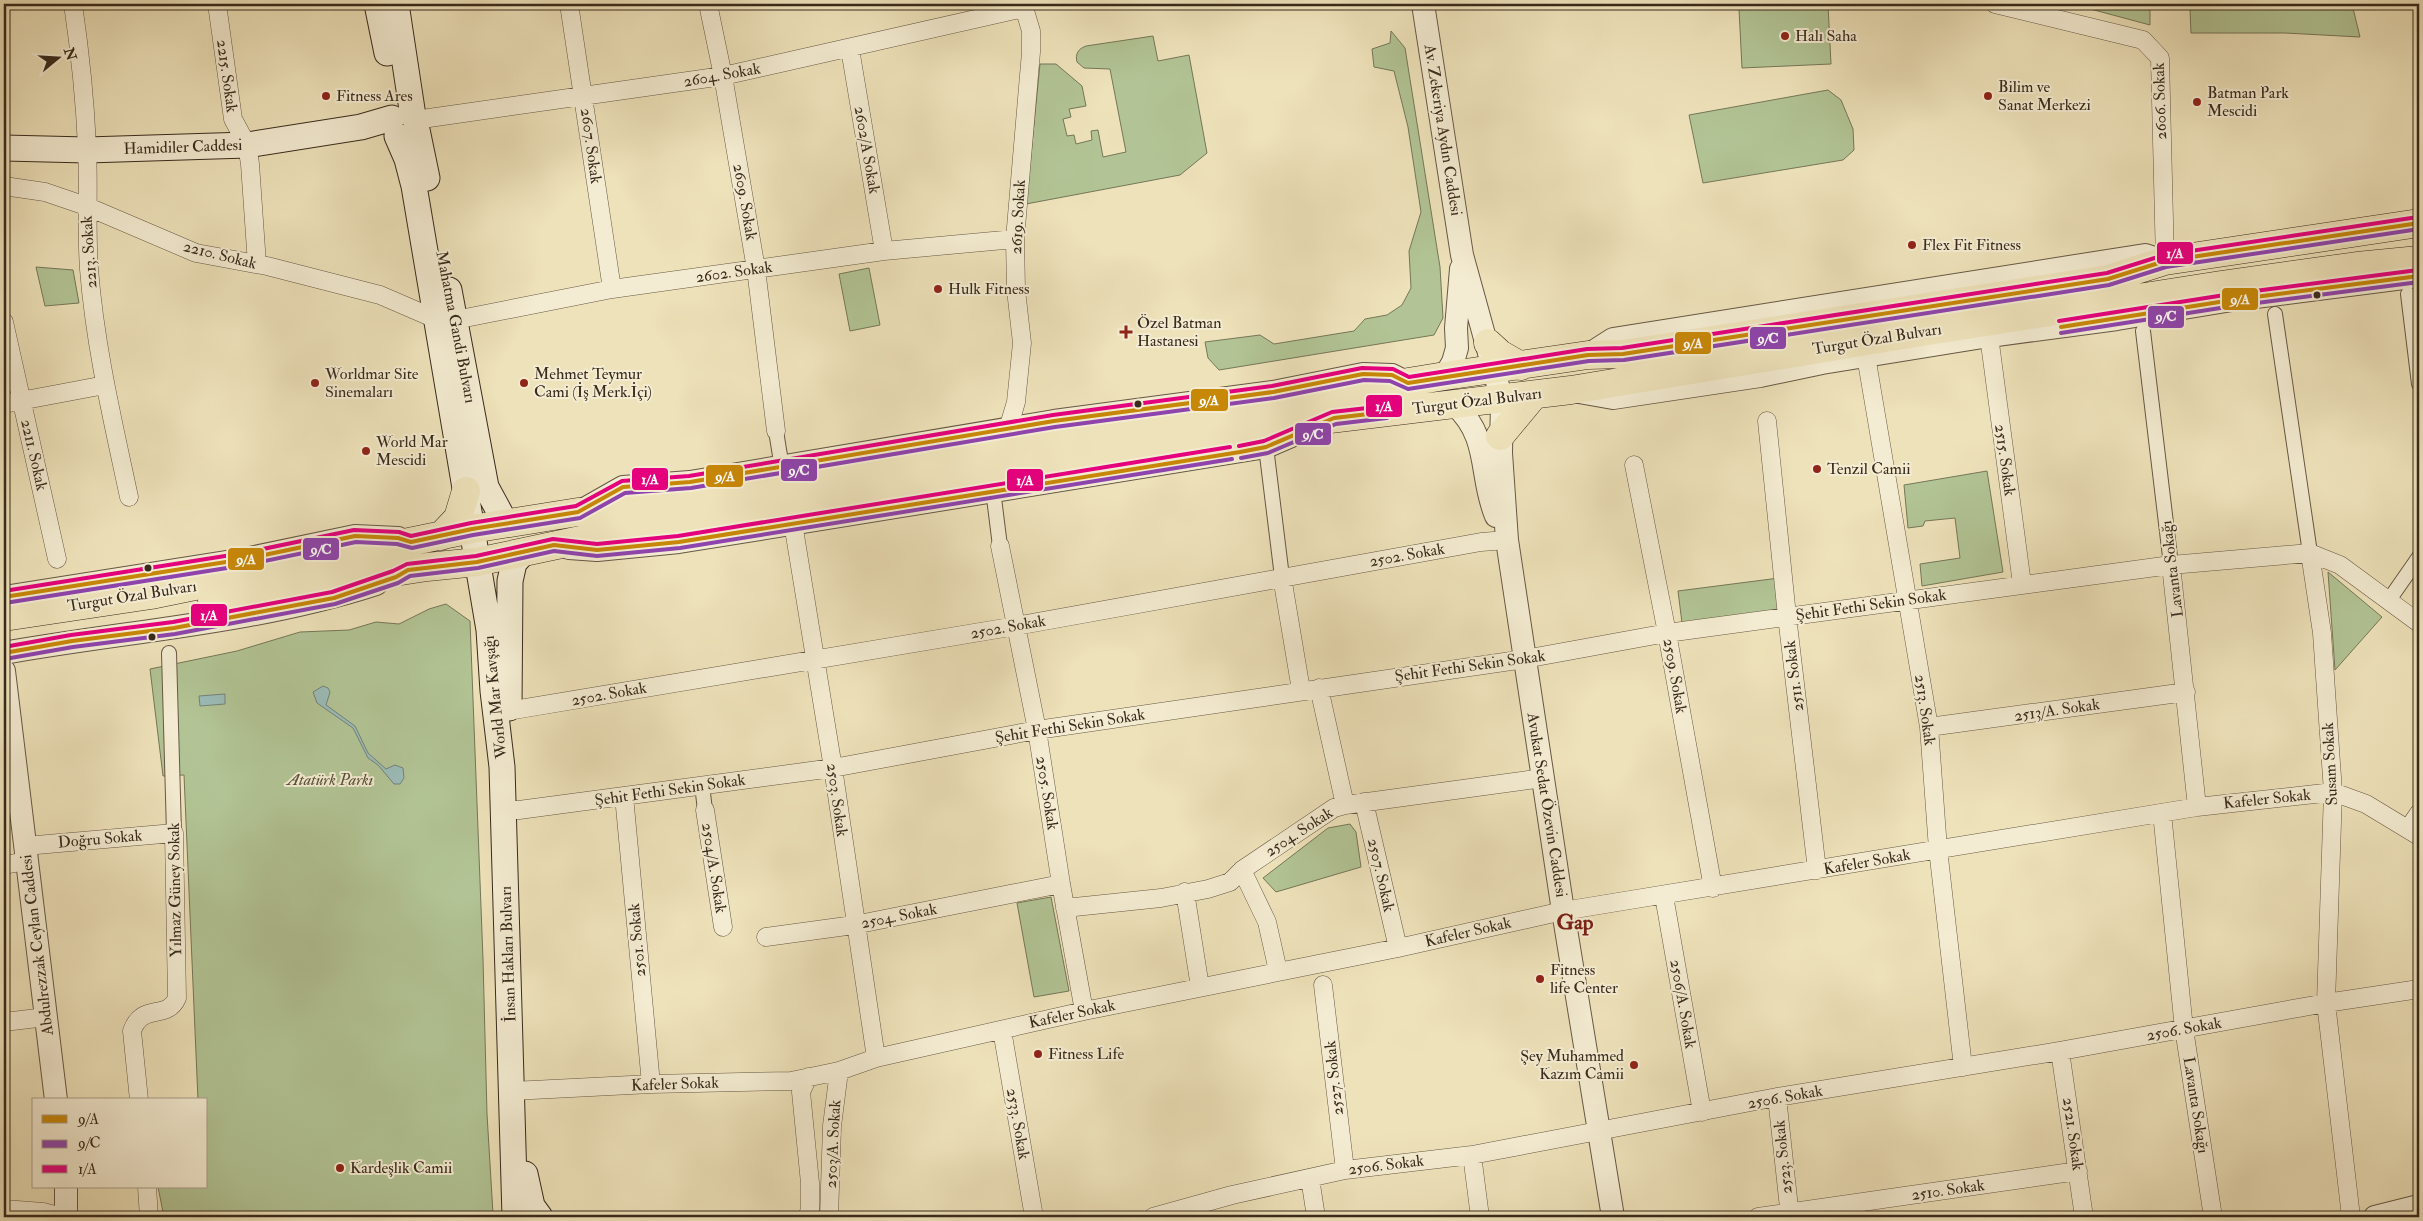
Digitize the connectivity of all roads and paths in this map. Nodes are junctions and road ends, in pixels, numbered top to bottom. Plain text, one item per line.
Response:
1 (74, 4) edge
2 (217, 4) edge
3 (377, 4) edge
4 (396, 4) edge
5 (568, 4) edge
6 (708, 4) edge
7 (1423, 4) edge
8 (1995, 4) edge
9 (1024, 6) edge
10 (850, 49) junction
11 (724, 76) junction
12 (584, 97) junction
13 (403, 123) junction
14 (247, 145) junction
15 (4, 148) edge
16 (87, 150) junction
17 (4, 186) edge
18 (86, 206) junction
19 (2419, 223) edge
20 (1015, 240) junction
21 (884, 251) junction
22 (1462, 256) junction
23 (2419, 260) edge
24 (2165, 262) junction
25 (257, 264) junction
26 (756, 269) junction
27 (2414, 285) edge
28 (612, 290) junction
29 (2275, 314) dead end
30 (446, 320) junction
31 (4, 322) edge
32 (2143, 332) dead end
33 (1989, 336) junction
34 (1488, 343) joint
35 (1866, 356) junction
36 (1508, 368) junction
37 (1445, 376) junction
38 (2419, 384) edge
39 (105, 385) junction
40 (1571, 390) junction
41 (1534, 395) junction
42 (22, 400) junction
43 (1502, 400) junction
44 (4, 404) edge
45 (1455, 404) junction
46 (1334, 418) junction
47 (1767, 421) dead end
48 (1227, 425) junction
49 (1008, 429) junction
50 (776, 431) joint
51 (1500, 436) junction
52 (1266, 447) junction
53 (1634, 465) dead end
54 (993, 490) junction
55 (466, 491) junction
56 (129, 497) dead end
57 (790, 504) junction
58 (506, 524) junction
59 (472, 529) junction
60 (441, 536) junction
61 (1507, 540) junction
62 (411, 542) junction
63 (1000, 546) joint
64 (523, 553) junction
65 (2310, 553) junction
66 (2419, 556) edge
67 (57, 559) dead end
68 (477, 562) junction
69 (2171, 565) junction
70 (408, 570) junction
71 (1282, 577) junction
72 (2022, 584) junction
73 (4, 597) edge
74 (1909, 600) junction
75 (2389, 600) junction
76 (1786, 616) junction
77 (4, 617) edge
78 (2419, 623) edge
79 (1016, 626) junction
80 (1668, 633) junction
81 (4, 634) edge
82 (169, 652) dead end
83 (4, 653) edge
84 (815, 659) junction
85 (1525, 659) junction
86 (4, 674) edge
87 (1319, 688) junction
88 (1301, 690) junction
89 (2186, 692) junction
90 (508, 711) junction
91 (1929, 727) junction
92 (1037, 730) junction
93 (502, 767) junction
94 (833, 768) junction
95 (1543, 778) junction
96 (702, 786) junction
97 (2333, 792) junction
98 (624, 796) junction
99 (1364, 802) junction
100 (1345, 805) junction
101 (2197, 807) junction
102 (503, 810) junction
103 (705, 810) joint
104 (2162, 813) junction
105 (2419, 813) edge
106 (174, 833) junction
107 (2414, 833) edge
108 (1938, 849) junction
109 (26, 853) junction
110 (4, 865) edge
111 (1242, 870) junction
112 (1817, 870) junction
113 (1061, 884) junction
114 (1713, 888) junction
115 (1185, 892) junction
116 (1664, 896) junction
117 (1065, 908) junction
118 (1564, 911) junction
119 (854, 925) junction
120 (723, 927) dead end
121 (766, 936) dead end
122 (1398, 948) junction
123 (1319, 963) junction
124 (1278, 971) junction
125 (1324, 985) joint
126 (1200, 987) junction
127 (2419, 989) edge
128 (2326, 1003) junction
129 (1084, 1011) junction
130 (46, 1017) junction
131 (4, 1022) edge
132 (2184, 1029) junction
133 (1002, 1030) junction
134 (2060, 1051) junction
135 (876, 1058) junction
136 (1963, 1067) junction
137 (838, 1071) junction
138 (808, 1077) junction
139 (651, 1084) junction
140 (512, 1092) junction
141 (1777, 1097) junction
142 (56, 1098) edge
143 (138, 1098) edge
144 (1702, 1112) junction
145 (1599, 1131) junction
146 (1472, 1155) junction
147 (1344, 1170) junction
148 (2078, 1171) junction
149 (1310, 1178) junction
150 (66, 1188) edge
151 (147, 1188) edge
152 (2419, 1206) edge
153 (4, 1208) edge
154 (1790, 1215) edge
155 (62, 1217) edge
156 (66, 1217) edge
157 (149, 1217) edge
158 (530, 1217) edge
159 (807, 1217) edge
160 (829, 1217) edge
161 (1034, 1217) edge
162 (1153, 1217) edge
163 (1316, 1217) edge
164 (1480, 1217) edge
165 (1613, 1217) edge
166 (1758, 1217) edge
167 (2084, 1217) edge
168 (2212, 1217) edge
169 (2351, 1217) edge
170 (2376, 1217) edge

1 - 16 street, 2213. Sokak
2 - 14 street, 2215. Sokak
3 - 13 main road, Mahatma Gandi Bulvarı
4 - 13 main road, Mahatma Gandi Bulvarı
5 - 12 street, 2607. Sokak
6 - 11 street, 2609. Sokak
7 - 22 street, Av. Zekeriya Aydın Caddesi
8 - 24 street, 2606. Sokak
9 - 10 street, 2604. Sokak
9 - 20 street, 2619. Sokak
10 - 11 street, 2604. Sokak
10 - 21 street, 2602/A Sokak
11 - 12 street, 2604. Sokak
11 - 26 street, 2609. Sokak
12 - 13 street, 2604. Sokak
12 - 28 street, 2607. Sokak
13 - 14 main road, Hamidiler Caddesi
13 - 30 main road, Mahatma Gandi Bulvarı
14 - 16 main road, Hamidiler Caddesi
14 - 25 street, 2215. Sokak
15 - 16 main road, Hamidiler Caddesi
16 - 18 street, 2213. Sokak
17 - 18 street, 2210. Sokak
18 - 25 street, 2210. Sokak
18 - 39 street, 2213. Sokak
19 - 24 main road, Turgut Özal Bulvarı
20 - 21 street, 2602. Sokak
20 - 49 street, 2619. Sokak
21 - 26 street, 2602. Sokak
22 - 34 street
22 - 37 street
23 - 40 main road, Turgut Özal Bulvarı
24 - 36 main road, Turgut Özal Bulvarı
25 - 30 street, 2210. Sokak
26 - 28 street, 2602. Sokak
26 - 50 street, 2609. Sokak
27 - 33 street
27 - 38 street
28 - 30 street, 2602. Sokak
29 - 65 street, Susam Sokak
30 - 55 main road, Mahatma Gandi Bulvarı
30 - 58 main road, Mahatma Gandi Bulvarı
31 - 42 street, 2211. Sokak
32 - 69 street, Lavanta Sokağı
33 - 35 street
33 - 72 street, 2515. Sokak
34 - 36 main road
35 - 40 street
35 - 74 street, 2513. Sokak
36 - 37 main road, Turgut Özal Bulvarı
36 - 43 street
37 - 48 main road, Turgut Özal Bulvarı
39 - 42 street
39 - 56 street, 2213. Sokak
40 - 41 main road, Turgut Özal Bulvarı
41 - 43 main road, Turgut Özal Bulvarı
41 - 51 main road
42 - 44 street
42 - 67 street, 2211. Sokak
43 - 45 main road, Turgut Özal Bulvarı
43 - 51 street
45 - 46 main road, Turgut Özal Bulvarı
45 - 61 street
46 - 48 main road, Turgut Özal Bulvarı
46 - 52 street
47 - 76 street, 2511. Sokak
48 - 49 street
48 - 52 street
48 - 54 street
48 - 57 main road, Turgut Özal Bulvarı
49 - 57 street
50 - 57 street
51 - 61 street
52 - 71 street
53 - 80 street, 2509. Sokak
54 - 57 street
54 - 63 street
55 - 59 main road, Mahatma Gandi Bulvarı
55 - 60 main road
57 - 58 main road, Turgut Özal Bulvarı
57 - 64 main road, Turgut Özal Bulvarı
57 - 84 street, 2503. Sokak
58 - 59 main road, Turgut Özal Bulvarı
59 - 60 main road, Turgut Özal Bulvarı
59 - 68 main road, World Mar Kavşağı
60 - 62 main road, Turgut Özal Bulvarı
61 - 71 street, 2502. Sokak
61 - 85 street, Avukat Sedat Özevin Caddesi
62 - 73 street
62 - 77 main road, Turgut Özal Bulvarı
63 - 79 street, 2505. Sokak
64 - 68 main road, Turgut Özal Bulvarı
64 - 90 main road, World Mar Kavşağı
65 - 69 street, Şehit Fethi Sekin Sokak
65 - 75 street, Şehit Fethi Sekin Sokak
65 - 97 street, Susam Sokak
66 - 75 street
68 - 70 main road, Turgut Özal Bulvarı
68 - 93 main road, World Mar Kavşağı
69 - 72 street, Şehit Fethi Sekin Sokak
69 - 89 street, Lavanta Sokağı
70 - 81 main road, Turgut Özal Bulvarı
70 - 83 street
71 - 79 street, 2502. Sokak
71 - 88 street
72 - 74 street, Şehit Fethi Sekin Sokak
74 - 76 street, Şehit Fethi Sekin Sokak
74 - 91 street, 2513. Sokak
75 - 78 street, Şehit Fethi Sekin Sokak
76 - 80 street, Şehit Fethi Sekin Sokak
76 - 112 street, 2511. Sokak
79 - 84 street, 2502. Sokak
79 - 92 street, 2505. Sokak
80 - 85 street, Şehit Fethi Sekin Sokak
80 - 114 street, 2509. Sokak
82 - 106 street, Yılmaz Güney Sokak
84 - 90 street, 2502. Sokak
84 - 94 street, 2503. Sokak
85 - 87 street, Şehit Fethi Sekin Sokak
85 - 95 street, Avukat Sedat Özevin Caddesi
86 - 109 street, Abdulrezzak Ceylan Caddesi
87 - 88 street, Şehit Fethi Sekin Sokak
87 - 100 street
88 - 92 street, Şehit Fethi Sekin Sokak
89 - 91 street, 2513/A. Sokak
89 - 101 street, Lavanta Sokağı
90 - 93 main road, World Mar Kavşağı
91 - 108 street, 2513. Sokak
92 - 94 street, Şehit Fethi Sekin Sokak
92 - 113 street, 2505. Sokak
93 - 102 main road, İnsan Hakları Bulvarı
94 - 96 street, Şehit Fethi Sekin Sokak
94 - 119 street, 2503. Sokak
95 - 99 street, 2504. Sokak
95 - 118 street, Avukat Sedat Özevin Caddesi
96 - 98 street, Şehit Fethi Sekin Sokak
96 - 103 street
97 - 101 street, Kafeler Sokak
97 - 107 street, Kafeler Sokak
97 - 128 street, Susam Sokak
98 - 102 street, Şehit Fethi Sekin Sokak
98 - 139 street, 2501. Sokak
99 - 100 street, 2504. Sokak
99 - 122 street, 2507. Sokak
100 - 111 street, 2504. Sokak
101 - 104 street, Kafeler Sokak
102 - 140 main road, İnsan Hakları Bulvarı
103 - 120 street, 2504/A. Sokak
104 - 108 street, Kafeler Sokak
104 - 132 street, Lavanta Sokağı
105 - 107 street
106 - 109 street, Doğru Sokak
106 - 143 street, Yılmaz Güney Sokak
108 - 112 street, Kafeler Sokak
108 - 136 street, 2513. Sokak
109 - 110 street, Doğru Sokak
109 - 130 street, Abdulrezzak Ceylan Caddesi
111 - 115 street, 2504. Sokak
111 - 124 street
112 - 114 street, Kafeler Sokak
113 - 117 street, 2505. Sokak
113 - 119 street, 2504. Sokak
114 - 116 street, Kafeler Sokak
115 - 117 street, 2504. Sokak
115 - 126 street
116 - 118 street, Kafeler Sokak
116 - 144 street, 2506/A. Sokak
117 - 129 street, 2505. Sokak
118 - 122 street, Kafeler Sokak
118 - 145 street, Avukat Sedat Özevin Caddesi
119 - 121 street, 2504. Sokak
119 - 135 street, 2503. Sokak
122 - 123 street, Kafeler Sokak
123 - 124 street, Kafeler Sokak
123 - 125 street
124 - 126 street, Kafeler Sokak
125 - 147 street, 2527. Sokak
126 - 129 street, Kafeler Sokak
127 - 128 street, 2506. Sokak
128 - 132 street, 2506. Sokak
128 - 169 street, Susam Sokak
129 - 133 street, Kafeler Sokak
130 - 131 street
130 - 142 street, Abdulrezzak Ceylan Caddesi
132 - 134 street, 2506. Sokak
132 - 168 street, Lavanta Sokağı
133 - 135 street, Kafeler Sokak
133 - 161 street, 2533. Sokak
134 - 136 street, 2506. Sokak
134 - 148 street, 2521. Sokak
135 - 137 street, Kafeler Sokak
136 - 141 street, 2506. Sokak
137 - 138 street, Kafeler Sokak
137 - 160 street, 2503/A. Sokak
138 - 139 street, Kafeler Sokak
138 - 159 street
139 - 140 street, Kafeler Sokak
140 - 158 main road, İnsan Hakları Bulvarı
141 - 144 street, 2506. Sokak
141 - 154 street, 2523. Sokak
144 - 145 street, 2506. Sokak
145 - 146 street, 2506. Sokak
145 - 165 street, Avukat Sedat Özevin Caddesi
146 - 147 street, 2506. Sokak
146 - 164 street
147 - 149 street, 2506. Sokak
148 - 154 street, 2510. Sokak
148 - 167 street, 2521. Sokak
149 - 162 street, 2506. Sokak
149 - 163 street
150 - 156 street
151 - 157 street
152 - 170 street
153 - 155 street
154 - 166 street, 2510. Sokak

